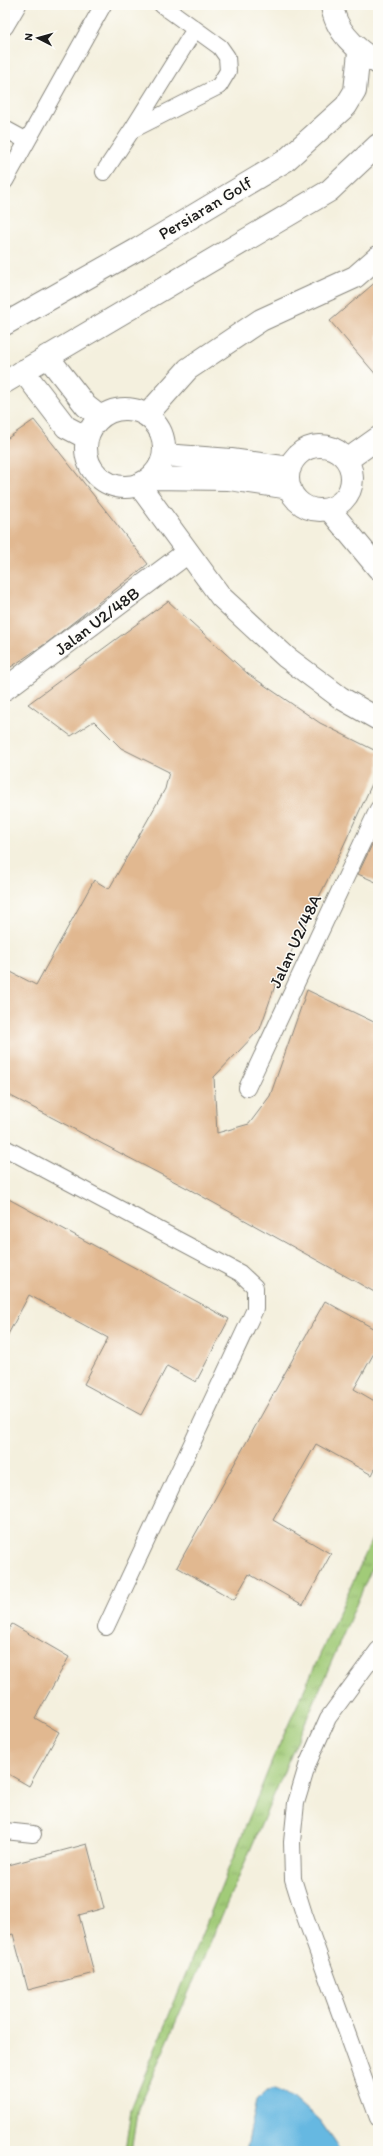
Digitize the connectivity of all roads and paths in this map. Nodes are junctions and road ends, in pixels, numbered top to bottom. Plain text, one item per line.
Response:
1 (18, 5) edge
2 (103, 5) edge
3 (162, 5) edge
4 (332, 5) edge
5 (5, 28) edge
6 (195, 29) junction
7 (359, 52) junction
8 (378, 63) edge
9 (5, 129) edge
10 (132, 130) junction
11 (27, 141) junction
12 (378, 145) edge
13 (104, 172) dead end
14 (5, 181) edge
15 (378, 257) edge
16 (9, 317) edge
17 (47, 356) junction
18 (14, 376) edge
19 (147, 415) junction
20 (100, 418) junction
21 (87, 438) junction
22 (378, 438) edge
23 (164, 455) junction
24 (347, 460) junction
25 (290, 478) junction
26 (145, 482) junction
27 (329, 509) junction
28 (188, 552) junction
29 (378, 568) edge
30 (5, 689) edge
31 (378, 719) edge
32 (378, 809) edge
33 (247, 1088) dead end
34 (5, 1148) edge
35 (106, 1627) dead end
36 (378, 1650) edge
37 (5, 1831) edge
38 (33, 1834) dead end
39 (378, 2118) edge

1 - 5 lane
2 - 11 lane
3 - 6 lane
4 - 7 street
6 - 10 lane
6 - 10 lane
7 - 8 street
7 - 16 street, Persiaran Golf
9 - 11 lane
10 - 13 lane
11 - 14 lane
12 - 17 street
15 - 19 street
17 - 18 street
17 - 20 street
18 - 21 street
19 - 20 street
19 - 23 street
20 - 21 street
21 - 26 street
22 - 24 street
23 - 25 street
23 - 26 street
24 - 25 street
24 - 27 street
25 - 26 street
25 - 27 street
26 - 28 street
27 - 29 street
28 - 30 street, Jalan U2/48B
28 - 31 street
32 - 33 lane, Jalan U2/48A
34 - 35 lane
36 - 39 lane
37 - 38 lane

